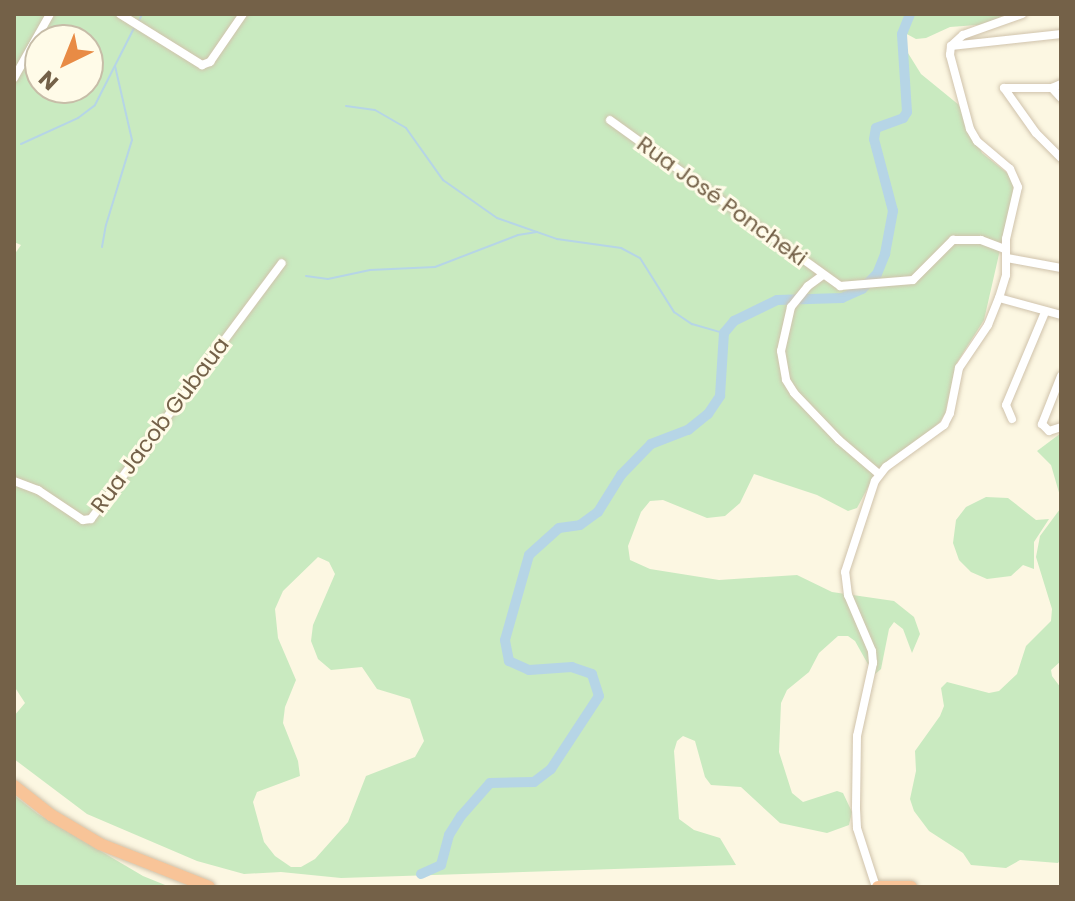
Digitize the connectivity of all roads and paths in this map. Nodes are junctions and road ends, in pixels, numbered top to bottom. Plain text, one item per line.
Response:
1 (50, 14) edge
2 (120, 14) edge
3 (243, 14) edge
4 (1022, 14) edge
5 (1061, 34) edge
6 (951, 46) junction
7 (14, 78) edge
8 (1056, 86) edge
9 (1061, 98) edge
10 (610, 120) dead end
11 (1061, 158) edge
12 (1006, 254) junction
13 (282, 263) dead end
14 (1061, 268) edge
15 (823, 275) junction
16 (999, 298) junction
17 (1045, 312) junction
18 (1061, 315) edge
19 (1061, 376) edge
20 (1012, 419) dead end
21 (1061, 427) edge
22 (879, 474) junction
23 (14, 481) edge
24 (14, 786) edge
25 (209, 887) edge
26 (877, 887) edge
27 (911, 887) edge

1 - 7 street
2 - 3 street
4 - 6 street
5 - 6 street
6 - 12 street
8 - 9 street
8 - 11 street
10 - 15 street, Rua José Poncheki
12 - 14 street
12 - 15 street
12 - 16 street
13 - 23 street, Rua Jacob Gubaua
15 - 22 street, Rua José Poncheki
16 - 17 street
16 - 22 street
17 - 18 street
17 - 20 street
19 - 21 street
22 - 26 street
24 - 25 highway
26 - 27 highway

